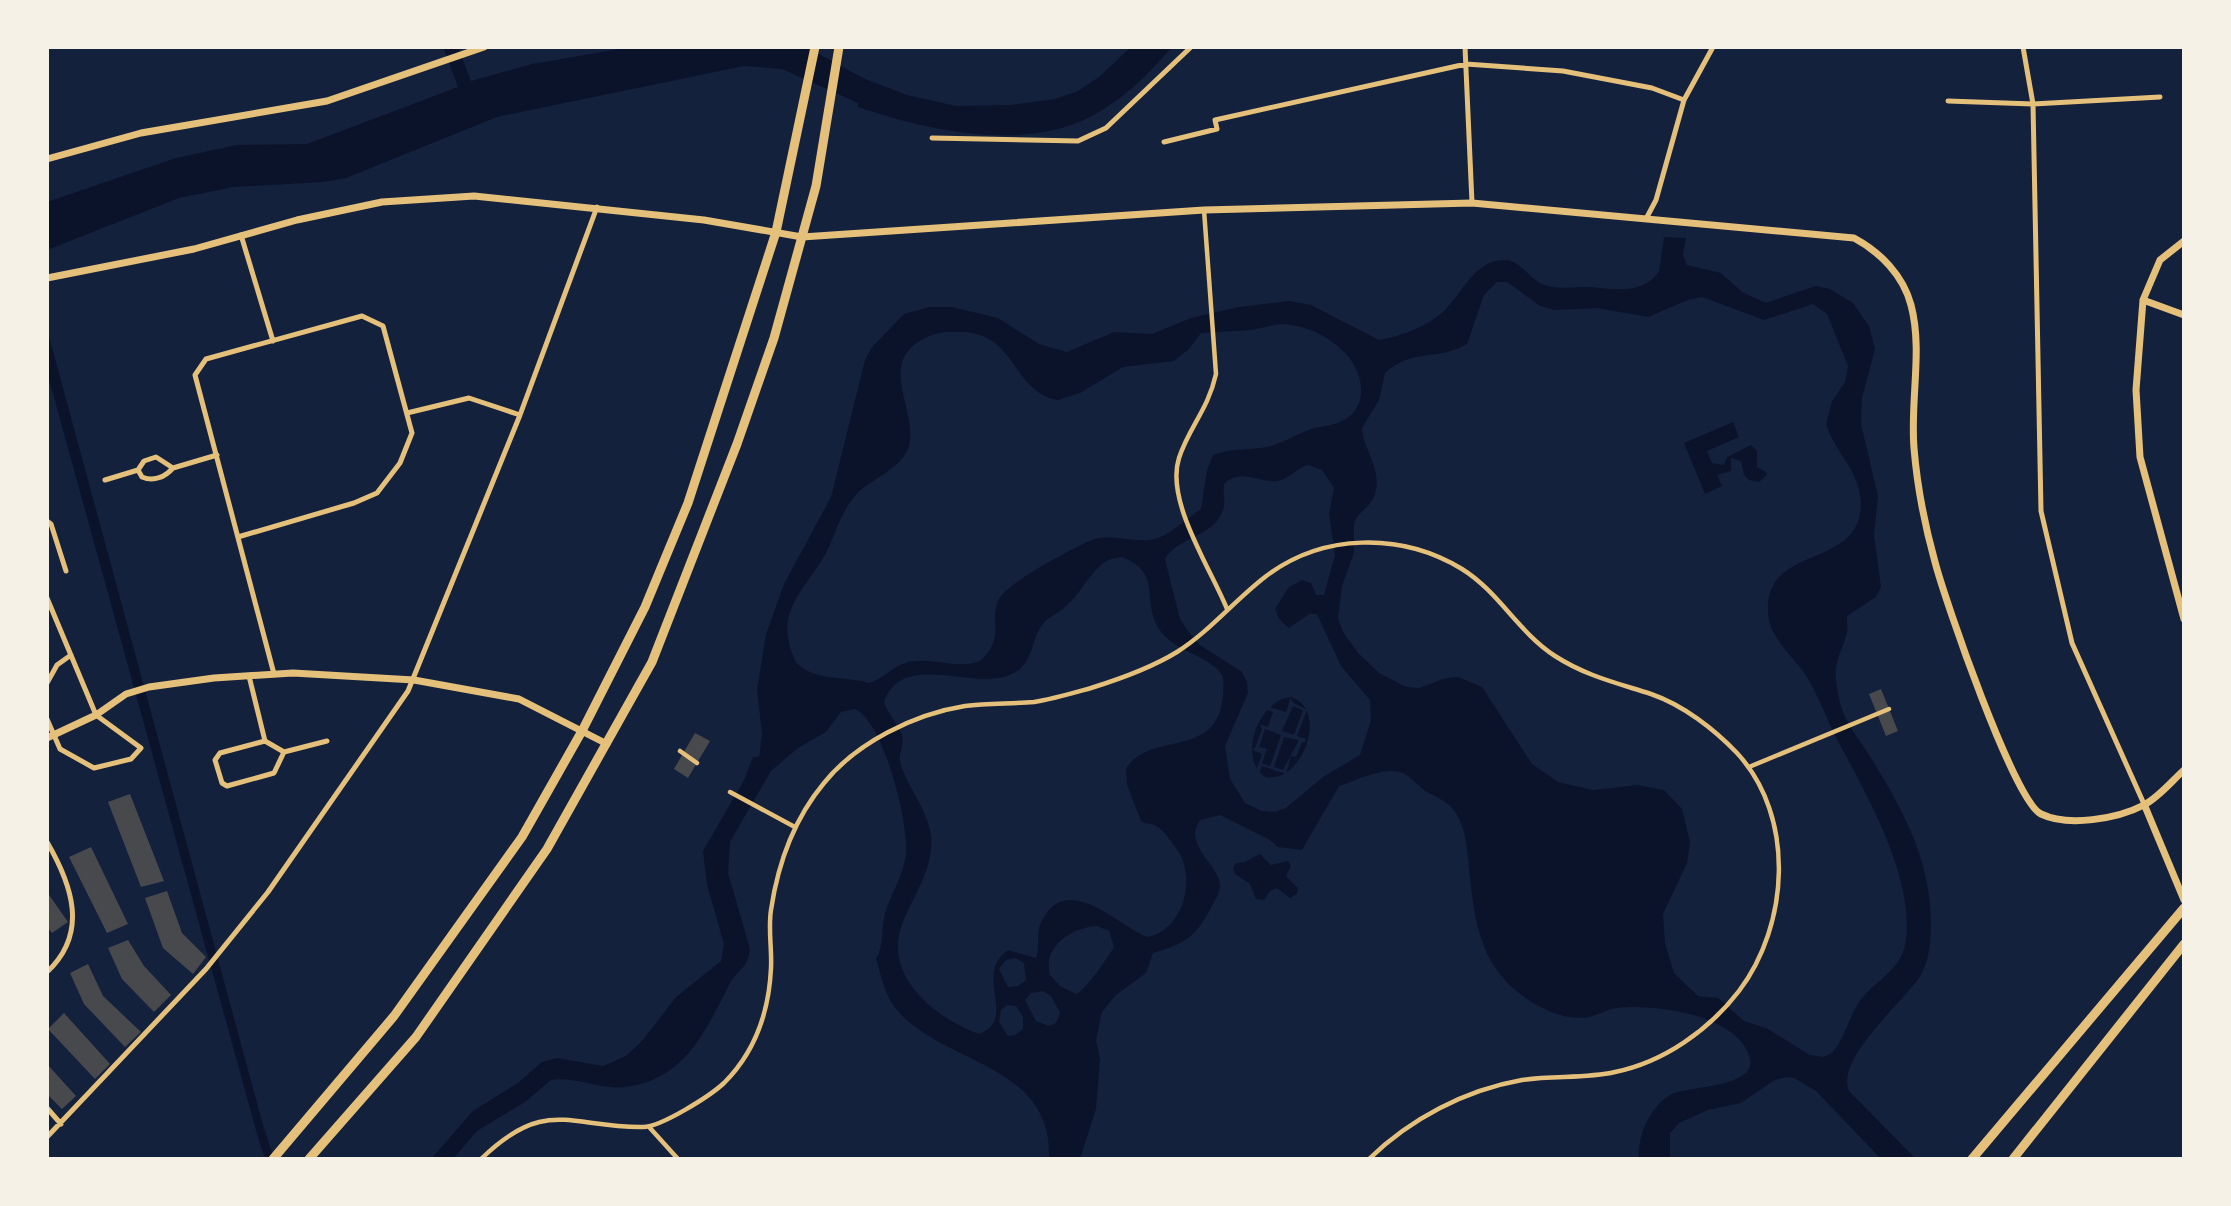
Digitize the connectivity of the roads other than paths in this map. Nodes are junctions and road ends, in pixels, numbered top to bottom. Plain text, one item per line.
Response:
1 (484, 47) edge
2 (815, 47) edge
3 (839, 47) edge
4 (1191, 47) edge
5 (1465, 47) edge
6 (1713, 47) edge
7 (2023, 47) edge
8 (1466, 64) junction
9 (2160, 97) dead end
10 (1684, 100) junction
11 (1948, 101) dead end
12 (2032, 104) junction
13 (932, 138) dead end
14 (1164, 142) dead end
15 (47, 159) edge
16 (1472, 204) junction
17 (597, 207) junction
18 (1204, 210) junction
19 (1647, 218) junction
20 (776, 232) junction
21 (241, 235) junction
22 (802, 237) junction
23 (2184, 241) edge
24 (47, 278) edge
25 (2143, 300) junction
26 (2184, 315) edge
27 (272, 341) junction
28 (407, 413) junction
29 (520, 415) junction
30 (216, 455) junction
31 (173, 468) junction
32 (138, 470) junction
33 (105, 480) dead end
34 (47, 521) edge
35 (238, 537) junction
36 (66, 571) dead end
37 (47, 598) edge
38 (1227, 609) junction
39 (2184, 619) edge
40 (71, 654) junction
41 (274, 674) junction
42 (249, 676) junction
43 (414, 680) junction
44 (47, 683) edge
45 (1889, 709) dead end
46 (96, 715) junction
47 (47, 719) edge
48 (582, 731) junction
49 (50, 736) edge
50 (264, 741) junction
51 (327, 741) dead end
52 (607, 744) junction
53 (680, 751) dead end
54 (284, 752) junction
55 (697, 763) dead end
56 (1749, 767) junction
57 (2184, 770) edge
58 (732, 794) dead end
59 (2144, 804) junction
60 (793, 826) junction
61 (47, 842) edge
62 (2184, 900) edge
63 (2184, 908) edge
64 (2184, 944) edge
65 (47, 972) edge
66 (47, 1108) edge
67 (61, 1124) junction
68 (650, 1128) junction
69 (47, 1138) edge
70 (275, 1157) edge
71 (309, 1159) edge
72 (481, 1159) edge
73 (678, 1159) edge
74 (1369, 1159) edge
75 (1972, 1159) edge
76 (2013, 1159) edge

1 - 15 street
2 - 20 main road
3 - 22 main road
4 - 13 street
5 - 8 street
6 - 10 street
7 - 12 street
8 - 10 street
8 - 14 street
8 - 16 street
9 - 12 street
10 - 19 street
11 - 12 street
12 - 59 street
16 - 18 street
16 - 19 street
17 - 20 street
17 - 21 street
17 - 29 street
18 - 22 street
18 - 38 street
19 - 59 street
20 - 22 street
20 - 48 main road
21 - 24 street
21 - 27 street
22 - 52 main road
23 - 25 street
25 - 26 street
25 - 39 street
27 - 28 street
27 - 30 street
28 - 29 street
28 - 35 street
29 - 43 street
30 - 31 street
30 - 35 street
31 - 32 street
31 - 32 street
32 - 33 street
34 - 36 street
35 - 41 street
37 - 40 street
38 - 56 street
38 - 60 street
40 - 44 street
40 - 46 street
41 - 42 street
41 - 43 street
42 - 46 street
42 - 50 street
43 - 48 street
43 - 67 street
45 - 56 street
46 - 49 street
46 - 49 street
47 - 49 street
48 - 52 street
48 - 70 main road
50 - 54 street
50 - 54 street
51 - 54 street
52 - 71 main road
53 - 55 street
56 - 74 street
57 - 59 street
58 - 60 street
59 - 62 street
60 - 68 street
61 - 65 street
63 - 75 main road
64 - 76 main road
66 - 67 street
67 - 69 street
68 - 72 street
68 - 73 street

